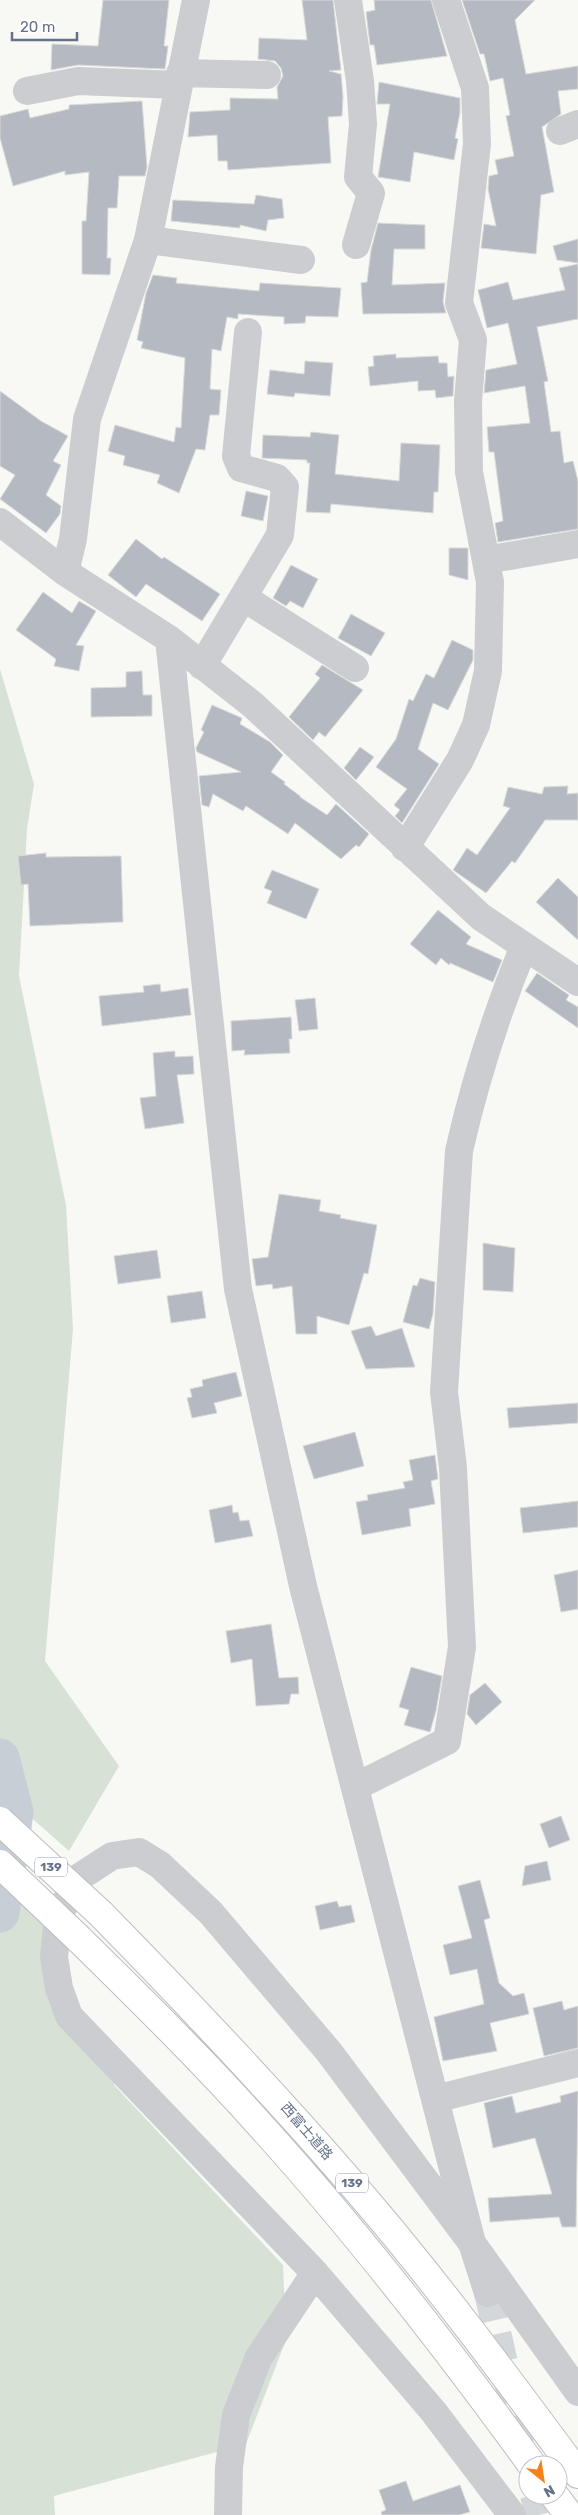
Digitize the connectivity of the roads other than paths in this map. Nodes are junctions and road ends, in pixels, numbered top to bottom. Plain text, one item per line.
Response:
1 (196, 0) edge
2 (348, 0) edge
3 (446, 0) edge
4 (268, 75) dead end
5 (179, 79) junction
6 (27, 91) dead end
7 (148, 240) junction
8 (356, 245) dead end
9 (301, 260) dead end
10 (248, 332) dead end
11 (0, 522) edge
12 (578, 544) edge
13 (486, 560) junction
14 (65, 572) junction
15 (244, 598) junction
16 (169, 639) junction
17 (202, 666) junction
18 (355, 668) dead end
19 (405, 848) junction
20 (524, 946) junction
21 (578, 982) edge
22 (355, 1787) junction
23 (0, 1821) edge
24 (0, 1864) edge
25 (578, 2063) edge
26 (435, 2099) junction
27 (472, 2243) junction
28 (315, 2274) junction
29 (488, 2293) tunnel mouth
30 (578, 2392) edge
31 (525, 2455) edge
32 (578, 2474) edge
33 (228, 2515) edge
34 (512, 2515) edge

1 - 5 street
2 - 8 street
3 - 13 street
4 - 5 street
5 - 6 street
5 - 7 street
7 - 9 street
7 - 14 street
10 - 15 street
11 - 14 street
12 - 13 street
13 - 19 street
14 - 16 street
15 - 17 street
15 - 18 street
16 - 17 street
16 - 22 street
17 - 19 street
19 - 20 street
20 - 21 street
20 - 22 street
22 - 26 street
23 - 32 highway, 西富士道路 / 139, bridge
24 - 31 highway, 139, bridge
25 - 26 street
26 - 27 street
27 - 28 street
27 - 29 street
27 - 30 street
28 - 33 street
28 - 34 street

